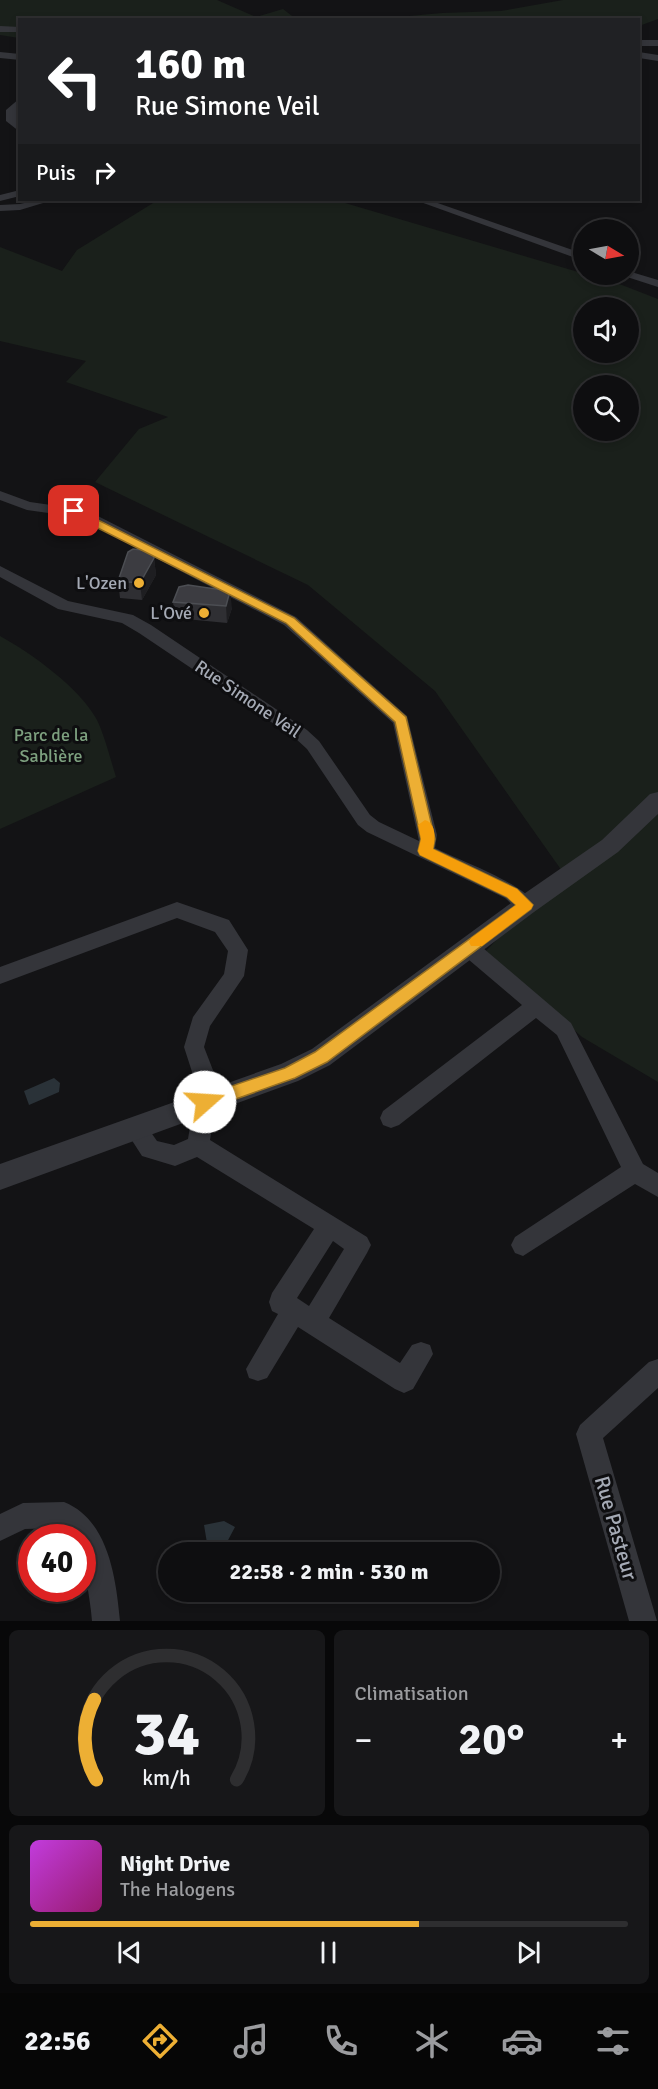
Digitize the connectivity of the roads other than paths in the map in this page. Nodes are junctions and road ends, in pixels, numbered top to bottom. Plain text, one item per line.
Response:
1 (0, 29) edge
2 (18, 30) edge
3 (640, 43) edge
4 (658, 43) edge
5 (0, 55) edge
6 (640, 55) edge
7 (18, 57) edge
8 (658, 58) edge
9 (18, 103) edge
10 (18, 127) edge
11 (18, 194) edge
12 (0, 198) edge
13 (44, 201) edge
14 (423, 201) edge
15 (0, 208) edge
16 (573, 254) edge
17 (639, 278) edge
18 (658, 284) edge
19 (0, 495) edge
20 (0, 571) edge
21 (658, 800) edge
22 (425, 851) junction
23 (526, 905) junction
24 (469, 948) junction
25 (0, 976) edge
26 (537, 1005) junction
27 (205, 1102) junction
28 (391, 1118) dead end
29 (135, 1128) junction
30 (198, 1145) junction
31 (635, 1171) junction
32 (0, 1177) edge
33 (658, 1186) edge
34 (329, 1226) junction
35 (523, 1245) dead end
36 (303, 1316) junction
37 (421, 1354) dead end
38 (258, 1369) dead end
39 (658, 1371) edge
40 (0, 1528) edge
41 (106, 1621) edge
42 (643, 1621) edge

1 - 2 street
3 - 4 street
5 - 7 street
6 - 8 street
9 - 10 street
11 - 12 street
13 - 15 street
14 - 16 street
17 - 18 street
19 - 22 street
20 - 22 street, Rue Simone Veil
21 - 23 street
22 - 23 street, Rue Simone Veil
23 - 24 street
24 - 26 street
24 - 27 street
25 - 27 street
26 - 28 street
26 - 31 street
27 - 29 street
27 - 30 street
29 - 30 street
29 - 32 street
30 - 34 street
31 - 33 street
31 - 35 street
34 - 36 street
34 - 36 street
36 - 37 street
36 - 38 street
39 - 42 street, Rue Pasteur
40 - 41 street

